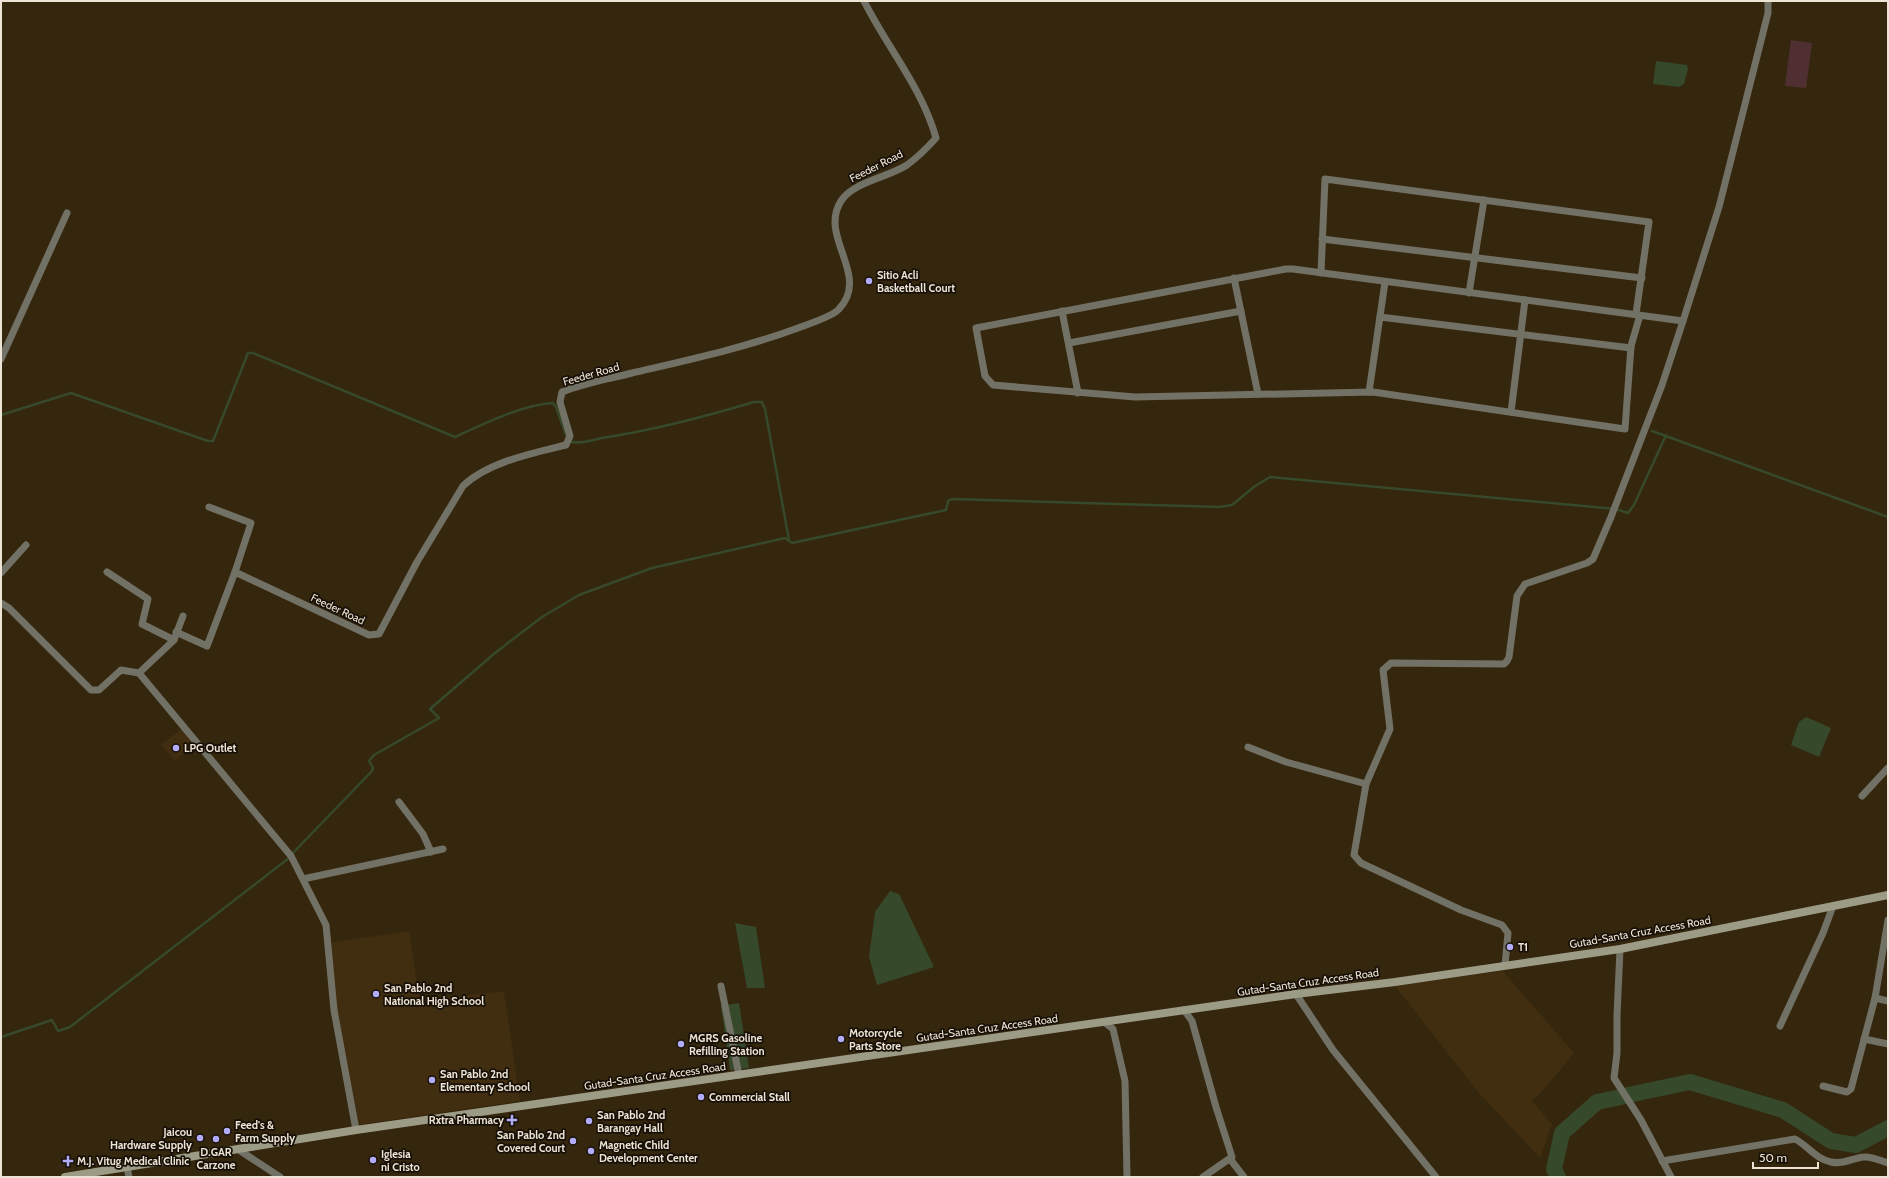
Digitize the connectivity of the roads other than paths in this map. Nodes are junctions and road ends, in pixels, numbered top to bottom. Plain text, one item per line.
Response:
1 (864, 1) edge
2 (1768, 1) edge
3 (1484, 200) junction
4 (67, 214) dead end
5 (1322, 239) junction
6 (1474, 257) junction
7 (1321, 273) junction
8 (1234, 278) junction
9 (1642, 278) junction
10 (1385, 282) junction
11 (1469, 292) junction
12 (1525, 300) junction
13 (1062, 311) junction
14 (1241, 311) junction
15 (1638, 315) junction
16 (1380, 317) junction
17 (1683, 320) junction
18 (1520, 334) junction
19 (1069, 343) junction
20 (1631, 348) junction
21 (1, 359) edge
22 (1369, 392) junction
23 (1078, 393) junction
24 (1258, 394) junction
25 (1511, 412) junction
26 (209, 507) dead end
27 (26, 545) dead end
28 (107, 572) dead end
29 (235, 572) junction
30 (1, 573) edge
31 (1, 603) edge
32 (182, 616) dead end
33 (176, 632) junction
34 (174, 640) junction
35 (139, 673) junction
36 (1248, 747) dead end
37 (1888, 768) edge
38 (1366, 784) junction
39 (1862, 796) dead end
40 (399, 802) dead end
41 (443, 850) dead end
42 (431, 852) junction
43 (303, 879) junction
44 (1888, 895) edge
45 (1833, 906) junction
46 (1888, 920) edge
47 (1620, 949) junction
48 (1504, 965) junction
49 (721, 986) dead end
50 (1296, 994) junction
51 (1875, 998) junction
52 (1888, 1001) edge
53 (1184, 1010) junction
54 (1104, 1022) junction
55 (1780, 1026) dead end
56 (1864, 1039) junction
57 (1888, 1044) edge
58 (739, 1075) junction
59 (1823, 1086) dead end
60 (356, 1130) junction
61 (239, 1150) junction
62 (1230, 1159) junction
63 (1662, 1161) junction
64 (1888, 1163) edge
65 (127, 1167) junction
66 (65, 1177) edge
67 (129, 1177) edge
68 (280, 1177) edge
69 (1126, 1177) edge
70 (1203, 1177) edge
71 (1244, 1177) edge
72 (1436, 1177) edge
73 (1671, 1177) edge

1 - 29 street, Feeder Road
2 - 17 street
3 - 5 street
3 - 6 street
3 - 9 street
4 - 21 street
5 - 6 street
5 - 7 street
6 - 9 street
6 - 11 street
7 - 8 street
7 - 10 street
8 - 13 street
8 - 14 street
9 - 15 street
10 - 11 street
10 - 16 street
11 - 12 street
12 - 15 street
12 - 18 street
13 - 19 street
13 - 23 street
14 - 19 street
14 - 24 street
15 - 17 street
15 - 20 street
16 - 18 street
16 - 22 street
17 - 38 street
18 - 20 street
18 - 25 street
19 - 23 street
20 - 25 street
22 - 24 street
22 - 25 street
23 - 24 street
26 - 29 street
27 - 30 street
28 - 34 street
29 - 33 street
31 - 35 street
32 - 33 street
33 - 34 street
34 - 35 street
35 - 43 street
36 - 38 street
37 - 39 street
38 - 48 street
40 - 42 street
41 - 42 street
42 - 43 street
43 - 60 street
44 - 45 main road, Gutad-Santa Cruz Access Road
45 - 47 main road, Gutad-Santa Cruz Access Road
45 - 55 street
46 - 51 street
47 - 48 main road, Gutad-Santa Cruz Access Road
47 - 63 street
48 - 50 main road, Gutad-Santa Cruz Access Road
49 - 58 street
50 - 53 main road, Gutad-Santa Cruz Access Road
50 - 72 street
51 - 52 street
51 - 56 street
53 - 54 main road, Gutad-Santa Cruz Access Road
53 - 62 street
54 - 58 main road, Gutad-Santa Cruz Access Road
54 - 69 street
56 - 57 street
56 - 59 street
58 - 60 main road, Gutad-Santa Cruz Access Road
60 - 61 main road, Gutad-Santa Cruz Access Road
61 - 65 main road, Gutad-Santa Cruz Access Road
61 - 68 street
62 - 70 street
62 - 71 street
63 - 64 street
63 - 73 street
65 - 66 main road, Gutad-Santa Cruz Access Road
65 - 67 street

